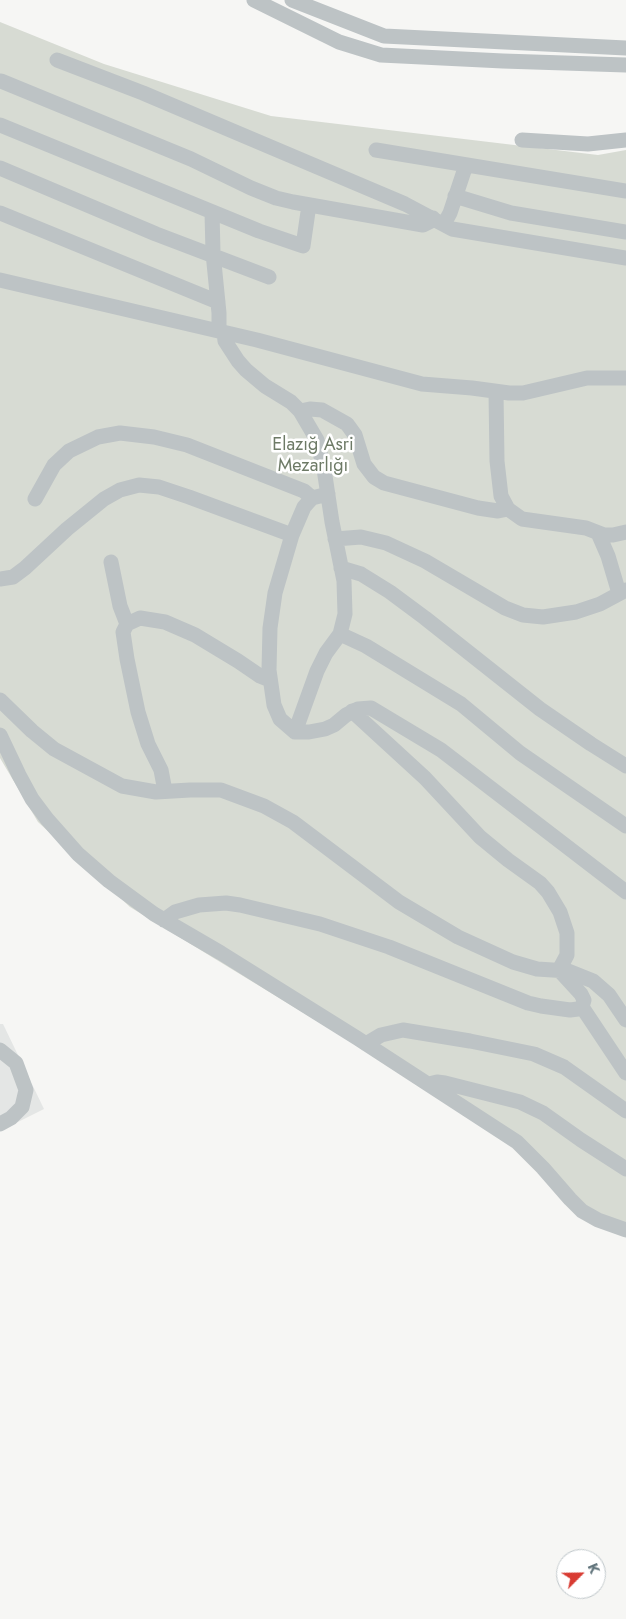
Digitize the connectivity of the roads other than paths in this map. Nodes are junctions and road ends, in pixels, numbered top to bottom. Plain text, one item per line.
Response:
1 (254, 0) edge
2 (292, 0) edge
3 (626, 48) edge
4 (57, 60) dead end
5 (626, 65) edge
6 (1, 81) edge
7 (0, 125) edge
8 (522, 140) dead end
9 (626, 140) edge
10 (376, 150) dead end
11 (466, 165) junction
12 (0, 168) edge
13 (626, 191) edge
14 (455, 196) junction
15 (309, 205) junction
16 (212, 212) junction
17 (0, 213) edge
18 (438, 221) junction
19 (626, 232) edge
20 (214, 257) junction
21 (626, 258) edge
22 (269, 278) dead end
23 (0, 280) edge
24 (218, 302) junction
25 (222, 331) junction
26 (626, 378) edge
27 (496, 392) junction
28 (300, 411) junction
29 (328, 494) junction
30 (312, 498) junction
31 (35, 499) dead end
32 (508, 509) junction
33 (626, 532) edge
34 (598, 534) junction
35 (292, 535) junction
36 (335, 539) junction
37 (111, 562) dead end
38 (341, 568) junction
39 (0, 579) edge
40 (622, 592) edge
41 (127, 624) junction
42 (340, 634) junction
43 (270, 680) junction
44 (0, 700) edge
45 (352, 711) junction
46 (295, 732) junction
47 (0, 735) edge
48 (626, 766) edge
49 (165, 791) junction
50 (626, 826) edge
51 (626, 892) edge
52 (164, 920) junction
53 (559, 970) junction
54 (582, 1007) junction
55 (626, 1020) edge
56 (366, 1044) junction
57 (0, 1050) edge
58 (626, 1073) edge
59 (430, 1084) junction
60 (626, 1111) edge
61 (0, 1124) edge
62 (626, 1169) edge
63 (626, 1230) edge

1 - 5 street
2 - 3 street
4 - 18 street
6 - 15 street
7 - 16 street
8 - 9 street
10 - 11 street
11 - 13 street
11 - 14 street
12 - 20 street
14 - 18 street
14 - 19 street
15 - 16 street
15 - 18 street
16 - 20 street
17 - 24 street
18 - 21 street
20 - 22 street
20 - 24 street
23 - 25 street
24 - 25 street
25 - 27 street
25 - 28 street
26 - 27 street
27 - 32 street
28 - 29 street
28 - 32 street
29 - 30 street
29 - 36 street
30 - 31 street
30 - 35 street
32 - 34 street
33 - 34 street
34 - 40 street
35 - 39 street
35 - 43 street
36 - 38 street
36 - 40 street
37 - 41 street
38 - 42 street
38 - 48 street
41 - 43 street
41 - 49 street
42 - 46 street
42 - 50 street
43 - 46 street
44 - 49 street
45 - 46 street
45 - 51 street
45 - 53 street
47 - 52 street
49 - 53 street
52 - 54 street
52 - 56 street
53 - 54 street
53 - 55 street
54 - 58 street
56 - 59 street
56 - 60 street
57 - 61 street
59 - 62 street
59 - 63 street

